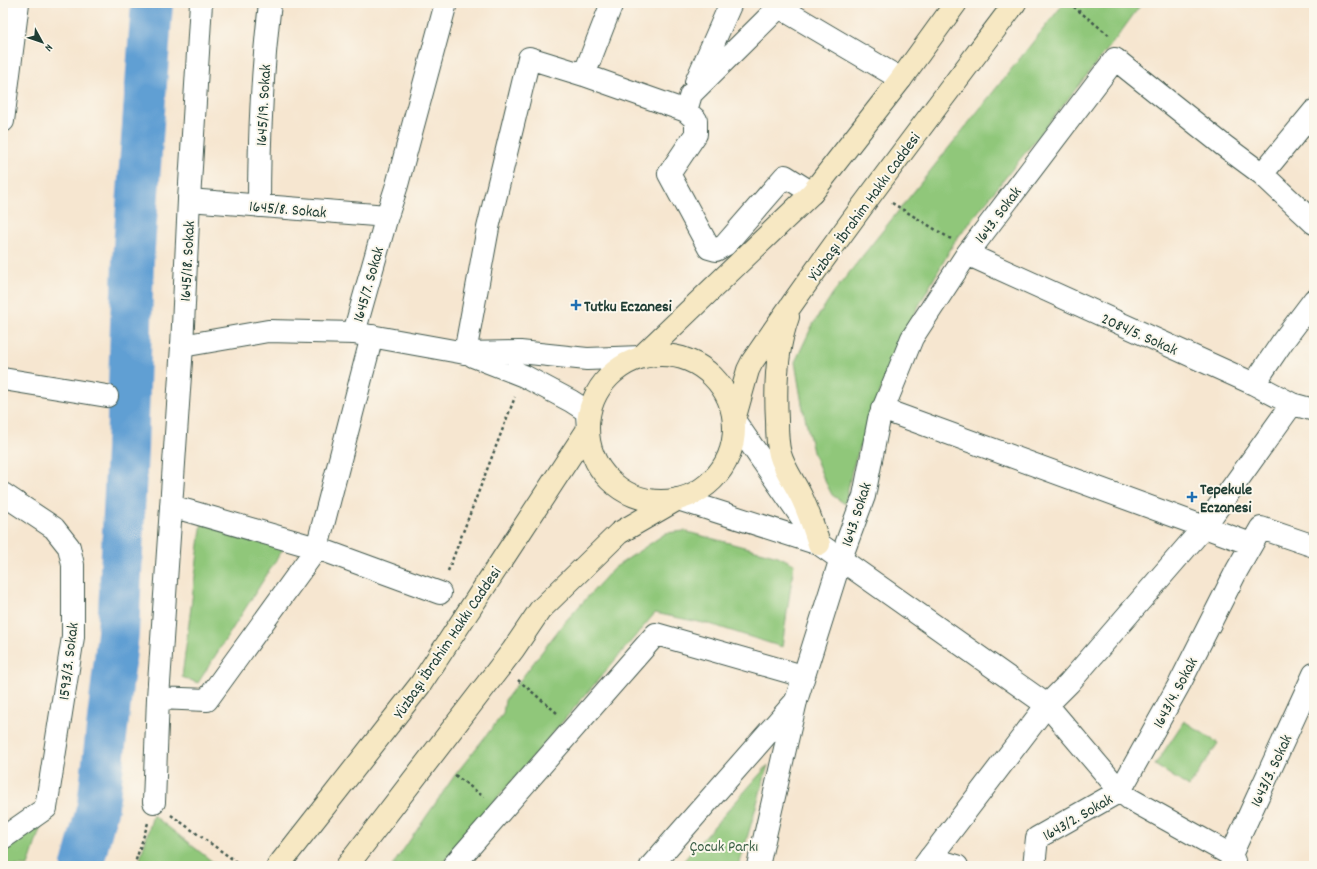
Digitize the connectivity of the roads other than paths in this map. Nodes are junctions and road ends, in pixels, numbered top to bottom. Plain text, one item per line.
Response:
1 (18, 3) edge
2 (201, 3) edge
3 (270, 3) edge
4 (446, 3) edge
5 (612, 3) edge
6 (732, 3) edge
7 (956, 3) edge
8 (1015, 3) edge
9 (584, 75) junction
10 (901, 79) junction
11 (689, 103) junction
12 (1314, 111) edge
13 (3, 121) edge
14 (1262, 174) junction
15 (812, 194) junction
16 (189, 200) junction
17 (259, 206) junction
18 (387, 216) junction
19 (1314, 223) edge
20 (967, 254) junction
21 (795, 298) junction
22 (1314, 300) edge
23 (363, 335) junction
24 (182, 346) junction
25 (465, 353) junction
26 (641, 358) junction
27 (3, 379) edge
28 (1254, 384) junction
29 (108, 396) dead end
30 (1292, 404) junction
31 (882, 409) junction
32 (1314, 410) edge
33 (734, 420) junction
34 (588, 428) junction
35 (3, 494) edge
36 (678, 499) junction
37 (171, 506) junction
38 (1204, 527) junction
39 (819, 544) junction
40 (1251, 544) junction
41 (1314, 546) edge
42 (317, 548) junction
43 (841, 558) junction
44 (440, 593) road end
45 (1314, 674) edge
46 (804, 676) junction
47 (158, 698) junction
48 (796, 701) junction
49 (1047, 705) junction
50 (1120, 791) junction
51 (154, 802) road end
52 (3, 838) edge
53 (927, 862) edge
54 (1234, 862) edge
55 (278, 866) edge
56 (347, 866) edge
57 (453, 866) edge
58 (651, 866) edge
59 (758, 866) edge
60 (957, 866) edge
61 (1034, 866) edge

1 - 13 street
2 - 16 street, 1645/18. Sokak
3 - 17 street, 1645/19. Sokak
4 - 18 street, 1645/7. Sokak
5 - 9 street
6 - 11 street
7 - 10 main road
8 - 21 main road, Yüzbaşı İbrahim Hakkı Caddesi
9 - 11 street
9 - 25 street
10 - 11 street
10 - 15 main road
11 - 15 street
12 - 14 street
14 - 19 street
14 - 20 street, 1643. Sokak
15 - 26 main road
16 - 17 street, 1645/8. Sokak
16 - 24 street, 1645/18. Sokak
17 - 18 street, 1645/8. Sokak
18 - 23 street, 1645/7. Sokak
20 - 28 street, 2084/5. Sokak
20 - 31 street, 1643. Sokak
21 - 33 main road, Yüzbaşı İbrahim Hakkı Caddesi
21 - 39 main road
22 - 28 street
23 - 24 street
23 - 25 street, 1645/7. Sokak
23 - 42 street
24 - 37 street, 1645/18. Sokak
25 - 26 street, 1645/7. Sokak
25 - 34 street
26 - 33 main road
26 - 34 main road
27 - 29 street
28 - 30 street, 2084/5. Sokak
30 - 32 street, 2084/5. Sokak
30 - 38 street
31 - 38 street
31 - 43 street, 1643. Sokak
33 - 36 main road
33 - 39 street
34 - 36 main road
34 - 55 main road, Yüzbaşı İbrahim Hakkı Caddesi
35 - 52 street, 1593/3. Sokak
36 - 39 street
36 - 56 main road
37 - 42 street
37 - 47 street, 1645/18. Sokak
38 - 40 street
38 - 49 street
39 - 43 street
40 - 41 street, 1643/4. Sokak
40 - 50 street, 1643/4. Sokak
42 - 44 street
42 - 47 street
43 - 46 street, 1643. Sokak
43 - 49 street
45 - 54 street, 1643/3. Sokak
46 - 48 street, 1643. Sokak
46 - 57 street
47 - 51 street, 1645/18. Sokak
48 - 58 street
48 - 59 street, 1643. Sokak
49 - 50 street
49 - 53 street
50 - 54 street
50 - 61 street, 1643/2. Sokak
53 - 60 street

